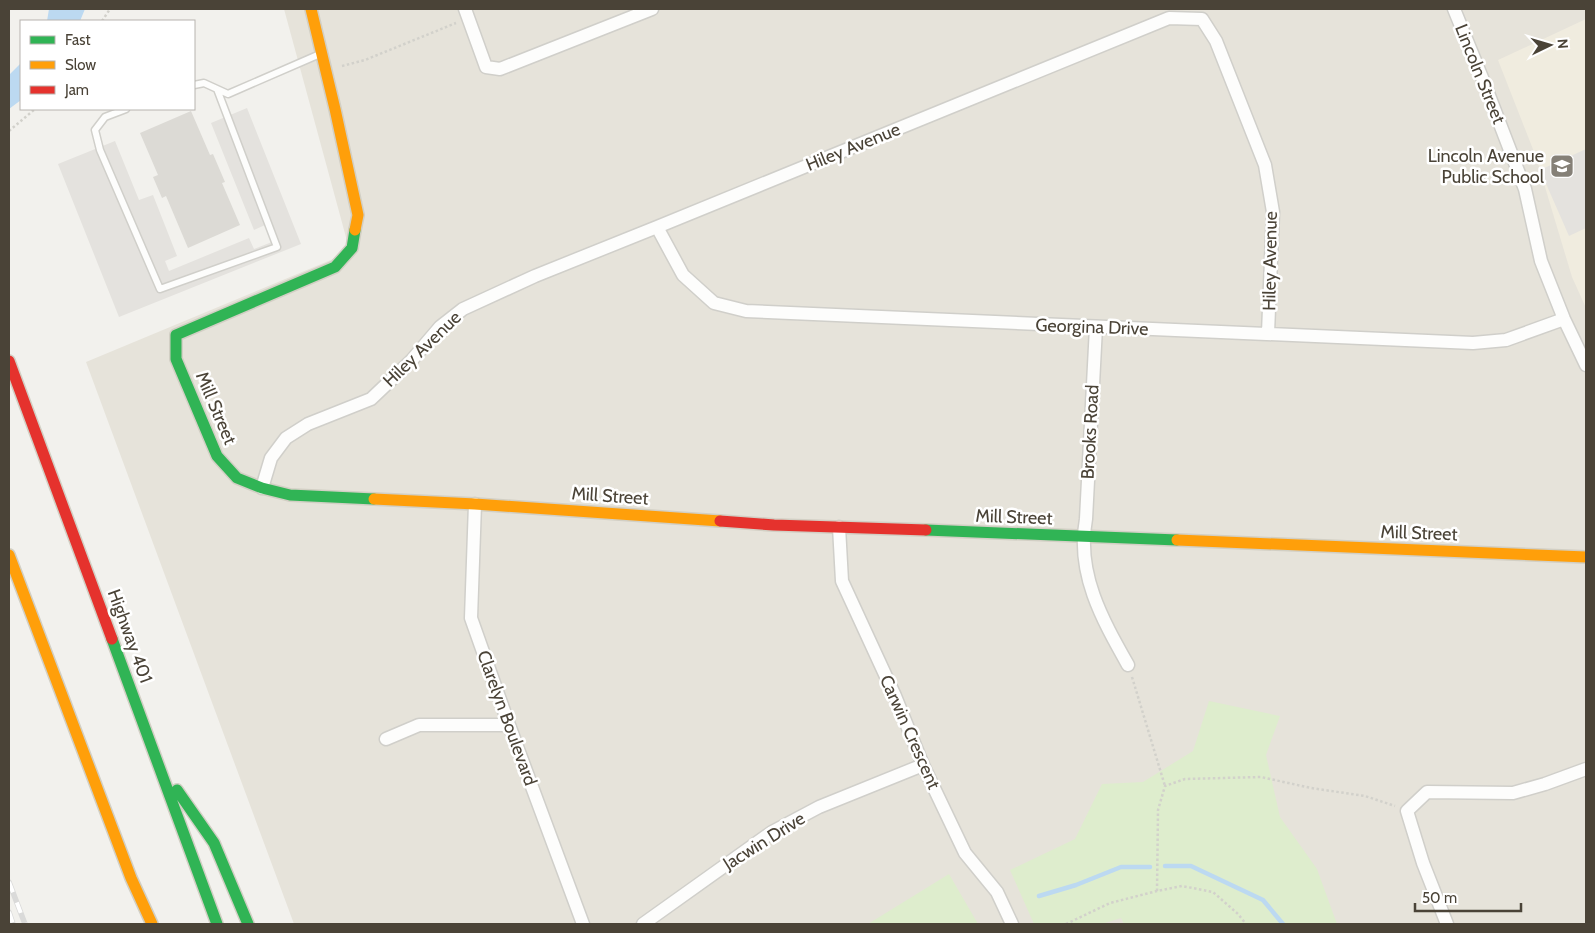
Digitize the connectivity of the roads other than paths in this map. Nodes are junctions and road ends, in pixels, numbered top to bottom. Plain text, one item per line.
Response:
1 (311, 9) edge
2 (652, 9) edge
3 (1454, 9) edge
4 (467, 13) edge
5 (322, 53) junction
6 (195, 85) edge
7 (217, 89) junction
8 (123, 110) edge
9 (658, 227) junction
10 (1564, 319) junction
11 (1096, 327) junction
12 (1268, 333) junction
13 (9, 361) edge
14 (1586, 365) edge
15 (262, 488) junction
16 (474, 504) junction
17 (839, 527) junction
18 (1083, 536) junction
19 (9, 555) edge
20 (1586, 557) edge
21 (1128, 664) road end
22 (509, 725) junction
23 (386, 739) dead end
24 (157, 761) junction
25 (924, 765) junction
26 (1586, 769) edge
27 (131, 878) junction
28 (143, 924) edge
29 (152, 924) edge
30 (217, 924) edge
31 (248, 924) edge
32 (583, 924) edge
33 (643, 924) edge
34 (1012, 924) edge
35 (1447, 924) edge

1 - 5 main road, Mill Street
2 - 4 street
3 - 10 street, Lincoln Street
5 - 7 lane
5 - 15 main road, Mill Street
6 - 7 lane
7 - 8 lane
9 - 11 street, Georgina Drive
9 - 12 street, Hiley Avenue
9 - 15 street, Hiley Avenue
10 - 12 street, Georgina Drive
10 - 14 street, Lincoln Street
11 - 12 street, Georgina Drive
11 - 18 street, Brooks Road
13 - 24 main road, Highway 401
15 - 16 main road, Mill Street
16 - 17 main road, Mill Street
16 - 22 street, Clarelyn Boulevard
17 - 18 main road, Mill Street
17 - 25 street, Carwin Crescent
18 - 20 main road, Mill Street
18 - 21 street, Brooks Road
19 - 27 main road
22 - 23 street
22 - 32 street, Clarelyn Boulevard
24 - 30 main road, Highway 401
24 - 31 main road
25 - 33 street, Jacwin Drive
25 - 34 street, Carwin Crescent
26 - 35 street
27 - 28 main road
27 - 29 main road

